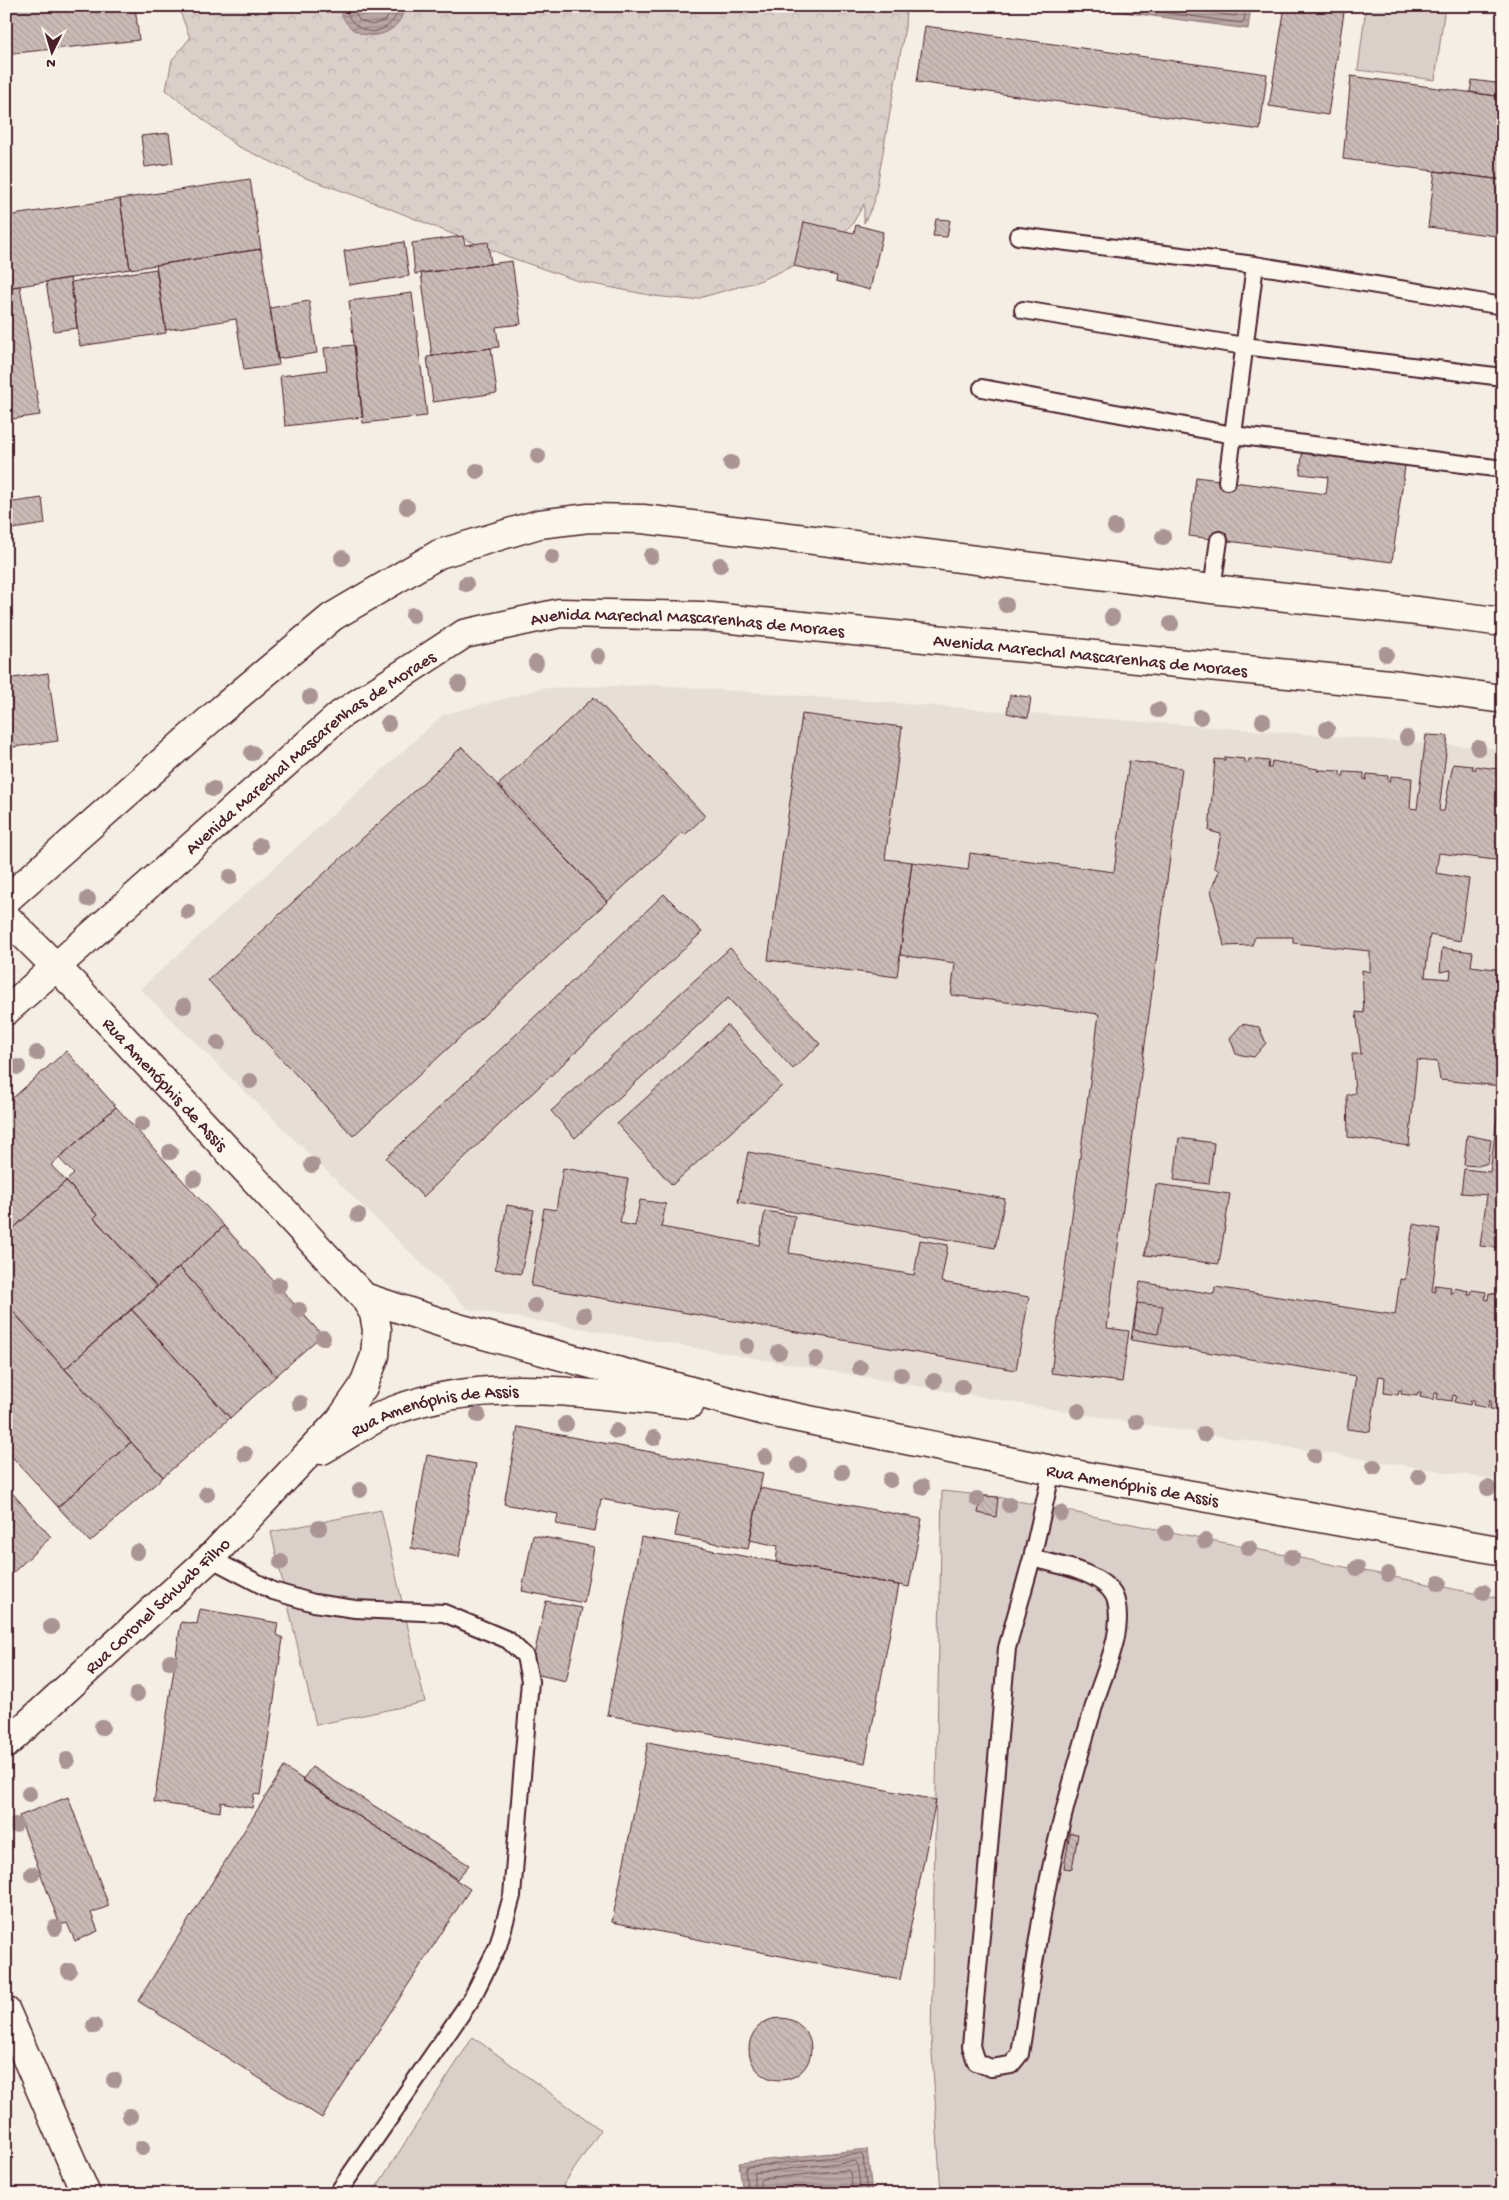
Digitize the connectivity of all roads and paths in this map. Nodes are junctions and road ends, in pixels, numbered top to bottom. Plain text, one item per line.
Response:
1 (1018, 236) dead end
2 (1255, 265) junction
3 (1503, 306) edge
4 (1023, 310) dead end
5 (1244, 346) junction
6 (1503, 377) edge
7 (982, 388) dead end
8 (1233, 435) junction
9 (1503, 469) edge
10 (1227, 481) dead end
11 (1219, 540) dead end
12 (1212, 590) junction
13 (1503, 622) edge
14 (1503, 699) edge
15 (6, 900) edge
16 (6, 917) edge
17 (56, 967) junction
18 (6, 1011) edge
19 (364, 1298) junction
20 (765, 1411) junction
21 (303, 1460) junction
22 (1052, 1470) junction
23 (1503, 1550) edge
24 (210, 1558) junction
25 (1032, 1558) junction
26 (6, 1744) edge
27 (6, 2011) edge
28 (86, 2194) edge
29 (337, 2194) edge

1 - 2 lane
2 - 3 lane
2 - 5 lane
4 - 5 lane
5 - 6 lane
5 - 8 lane
7 - 8 lane
8 - 9 lane
8 - 10 lane
11 - 12 lane
12 - 13 main road
12 - 15 main road
14 - 17 main road, Avenida Marechal Mascarenhas de Moraes
16 - 17 main road, Rua Amenóphis de Assis
17 - 18 main road, Avenida Marechal Mascarenhas de Moraes
17 - 19 main road, Rua Amenóphis de Assis
19 - 20 main road, Rua Amenóphis de Assis
19 - 21 main road, Rua Amenóphis de Assis
20 - 21 main road, Rua Amenóphis de Assis
20 - 22 main road, Rua Amenóphis de Assis
21 - 24 main road, Rua Coronel Schwab Filho
22 - 23 main road, Rua Amenóphis de Assis
22 - 25 lane
24 - 26 main road, Rua Coronel Schwab Filho
24 - 29 lane
25 - 25 lane
27 - 28 main road

